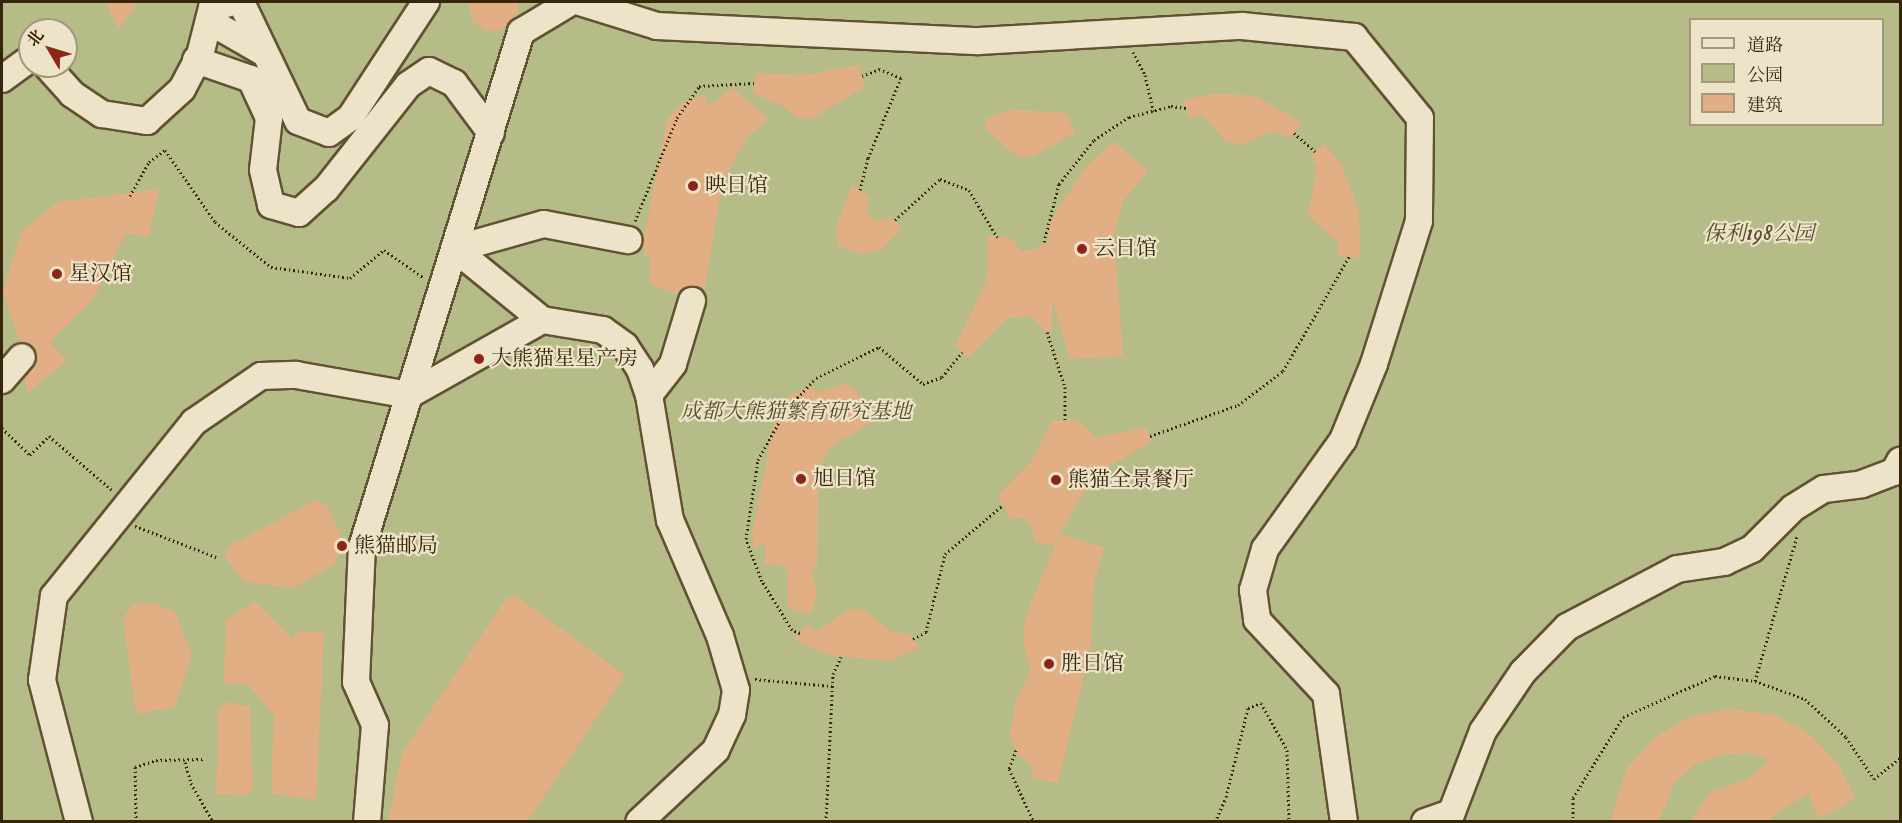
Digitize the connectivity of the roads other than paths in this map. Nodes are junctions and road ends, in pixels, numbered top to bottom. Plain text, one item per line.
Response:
1 (233, 2) edge
2 (241, 2) edge
3 (426, 2) edge
4 (571, 2) edge
5 (580, 2) edge
6 (209, 21) junction
7 (263, 52) junction
8 (196, 60) junction
9 (18, 68) edge
10 (58, 78) edge
11 (2, 79) edge
12 (490, 133) junction
13 (628, 240) road end
14 (455, 249) junction
15 (692, 301) dead end
16 (542, 320) junction
17 (22, 357) dead end
18 (2, 380) edge
19 (649, 395) junction
20 (409, 396) junction
21 (1900, 461) edge
22 (1450, 817) edge
23 (79, 822) edge
24 (367, 822) edge
25 (639, 822) edge
26 (1344, 822) edge
27 (1425, 822) edge

1 - 6 lane
2 - 7 lane
3 - 7 lane
4 - 12 lane
5 - 26 lane
6 - 7 lane
6 - 8 lane
8 - 10 lane
8 - 12 lane
9 - 11 lane
12 - 14 lane
13 - 14 lane
14 - 16 lane
14 - 20 lane
15 - 19 lane
16 - 19 lane
16 - 20 lane
17 - 18 lane
19 - 25 lane
20 - 23 lane
20 - 24 lane
21 - 22 lane
22 - 27 lane

